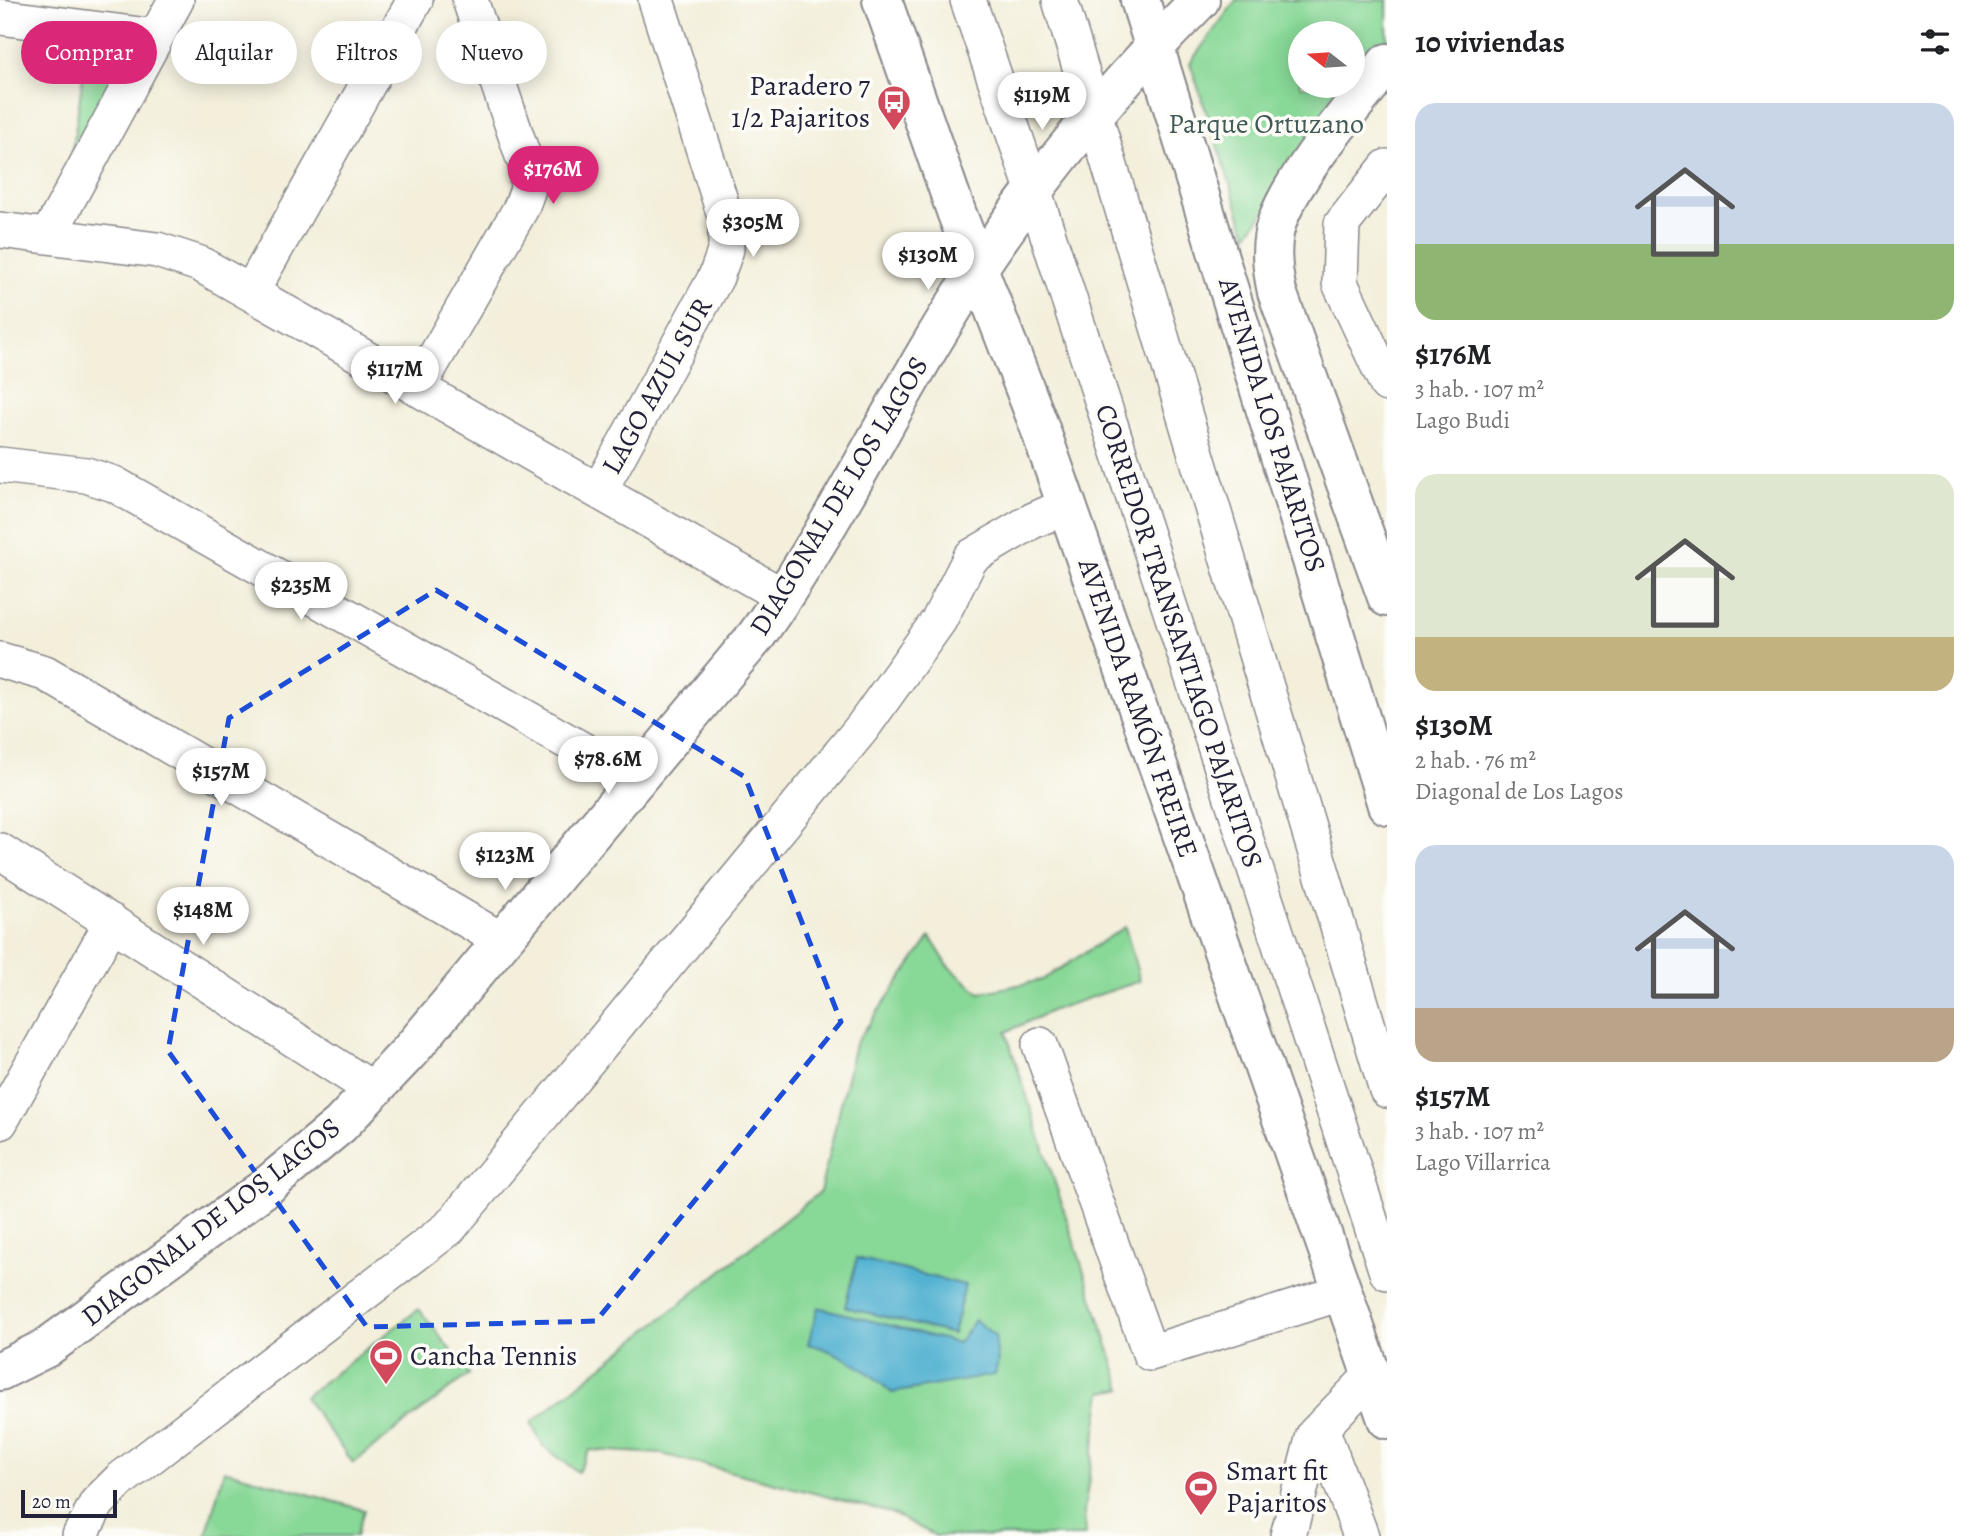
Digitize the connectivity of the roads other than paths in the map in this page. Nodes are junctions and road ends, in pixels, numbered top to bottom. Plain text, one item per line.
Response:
1 (176, 0) edge
2 (415, 0) edge
3 (470, 0) edge
4 (656, 0) edge
5 (881, 0) edge
6 (968, 0) edge
7 (1060, 0) edge
8 (1140, 0) edge
9 (1200, 0) edge
10 (0, 17) edge
11 (31, 21) edge
12 (157, 35) edge
13 (1155, 45) junction
14 (1387, 63) edge
15 (130, 84) edge
16 (1096, 114) junction
17 (1387, 167) edge
18 (1033, 189) junction
19 (0, 230) edge
20 (48, 236) junction
21 (978, 269) junction
22 (251, 292) junction
23 (930, 346) junction
24 (1008, 350) junction
25 (1387, 384) edge
26 (418, 387) junction
27 (0, 465) edge
28 (599, 491) junction
29 (1066, 506) junction
30 (784, 597) junction
31 (1387, 597) edge
32 (0, 660) edge
33 (637, 780) junction
34 (1387, 805) edge
35 (0, 851) edge
36 (112, 922) junction
37 (503, 941) junction
38 (1040, 1045) dead end
39 (1387, 1090) edge
40 (374, 1091) junction
41 (0, 1122) edge
42 (1387, 1272) edge
43 (1345, 1292) junction
44 (0, 1371) edge
45 (1372, 1375) junction
46 (1387, 1419) edge
47 (1321, 1427) junction
48 (80, 1536) edge
49 (1288, 1536) edge
50 (1361, 1536) edge

1 - 12 street
2 - 22 street
3 - 26 street
4 - 28 street, LAGO AZUL SUR
5 - 21 main road, AVENIDA RAMÓN FREIRE
6 - 18 street, CORREDOR TRANSANTIAGO PAJARITOS
7 - 16 street
8 - 13 main road, AVENIDA LOS PAJARITOS
9 - 13 main road, DIAGONAL DE LOS LAGOS
10 - 11 street
13 - 16 main road, DIAGONAL DE LOS LAGOS
13 - 34 main road, AVENIDA LOS PAJARITOS
14 - 31 main road, AVENIDA LOS PAJARITOS
15 - 20 street
16 - 18 main road, DIAGONAL DE LOS LAGOS
16 - 39 street
17 - 25 street
18 - 21 main road, DIAGONAL DE LOS LAGOS
18 - 42 street, CORREDOR TRANSANTIAGO PAJARITOS
19 - 20 street
20 - 22 street
21 - 23 main road, DIAGONAL DE LOS LAGOS
21 - 24 main road, AVENIDA RAMÓN FREIRE
22 - 26 street
23 - 24 main road, DIAGONAL DE LOS LAGOS
23 - 30 main road, DIAGONAL DE LOS LAGOS
24 - 29 main road, AVENIDA RAMÓN FREIRE
26 - 28 street
27 - 33 street
28 - 30 street
29 - 43 main road, AVENIDA RAMÓN FREIRE
29 - 48 street
30 - 33 main road, DIAGONAL DE LOS LAGOS
32 - 37 street
33 - 37 main road, DIAGONAL DE LOS LAGOS
35 - 36 street
36 - 40 street
36 - 41 street
37 - 40 main road, DIAGONAL DE LOS LAGOS
38 - 43 street
40 - 44 main road, DIAGONAL DE LOS LAGOS
43 - 45 main road, AVENIDA RAMÓN FREIRE
45 - 46 main road, AVENIDA RAMÓN FREIRE
45 - 47 street
47 - 49 street
47 - 50 street

